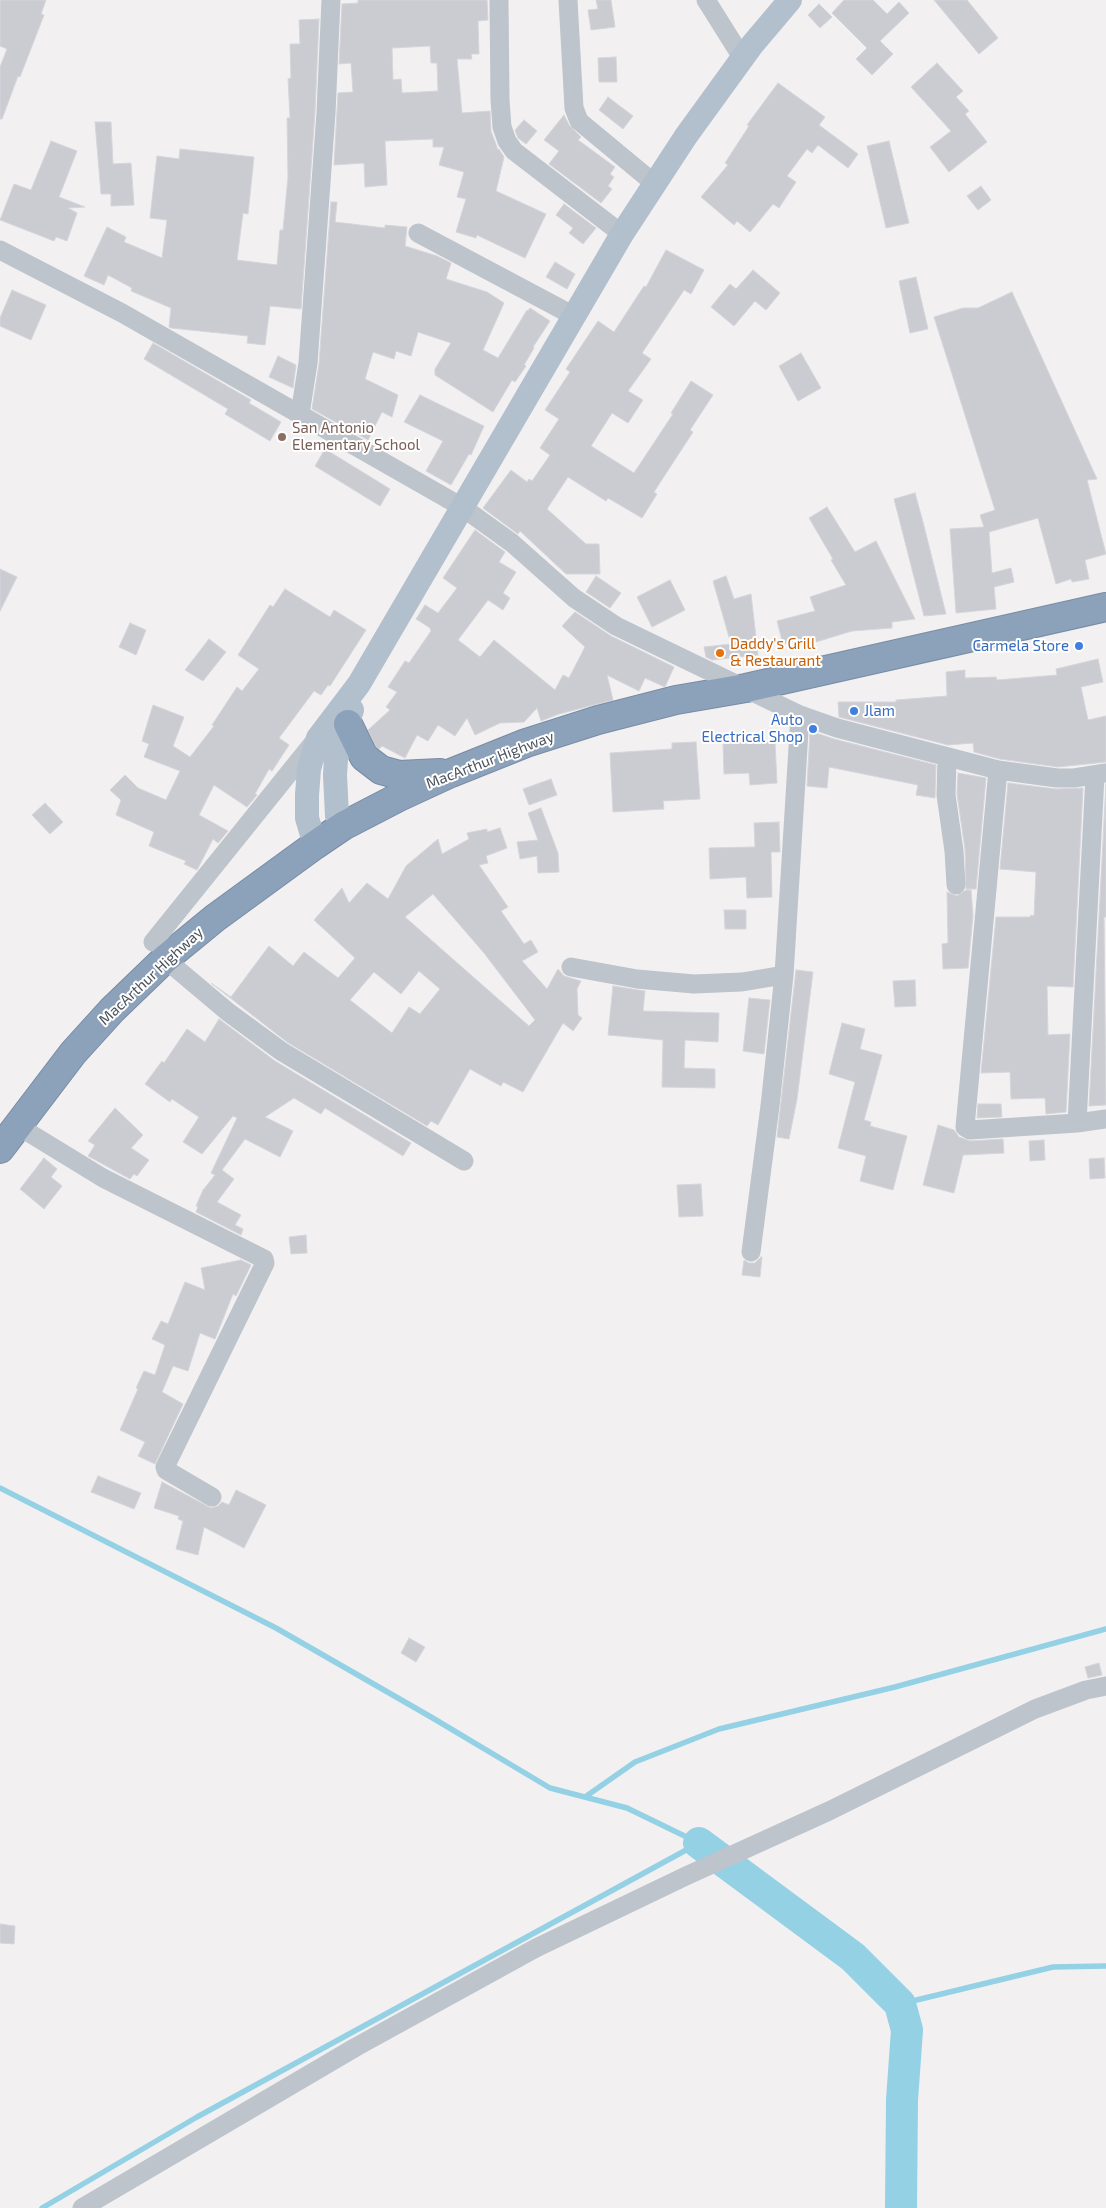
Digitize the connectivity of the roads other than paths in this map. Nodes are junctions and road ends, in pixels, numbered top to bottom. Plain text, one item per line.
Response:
1 (331, 0) edge
2 (499, 0) edge
3 (568, 0) edge
4 (706, 0) edge
5 (790, 0) edge
6 (743, 59) junction
7 (655, 184) junction
8 (418, 233) dead end
9 (622, 234) junction
10 (0, 250) edge
11 (574, 316) junction
12 (300, 414) junction
13 (462, 507) junction
14 (1106, 607) edge
15 (359, 684) junction
16 (746, 688) junction
17 (800, 715) junction
18 (348, 724) junction
19 (318, 738) junction
20 (947, 758) junction
21 (998, 770) junction
22 (451, 773) junction
23 (1100, 774) edge
24 (343, 826) junction
25 (315, 845) junction
26 (956, 885) dead end
27 (159, 951) junction
28 (571, 967) dead end
29 (784, 975) junction
30 (1106, 1119) edge
31 (1077, 1123) junction
32 (18, 1126) junction
33 (0, 1149) edge
34 (464, 1161) dead end
35 (751, 1252) dead end
36 (212, 1497) dead end
37 (1106, 1686) edge
38 (82, 2208) edge

1 - 12 street
2 - 9 street
3 - 7 street
4 - 6 street
5 - 6 main road
6 - 7 main road
7 - 9 main road
8 - 11 street
9 - 11 main road
10 - 12 street
11 - 13 main road
12 - 13 street
13 - 15 main road
13 - 16 street
14 - 16 highway, MacArthur Highway
15 - 18 main road
15 - 19 main road
16 - 17 street
16 - 22 highway, MacArthur Highway
17 - 20 street
17 - 29 street
18 - 22 highway
18 - 24 main road
19 - 25 main road
19 - 27 street
20 - 21 street
20 - 26 street
21 - 23 street
21 - 31 street
22 - 24 highway, MacArthur Highway
23 - 31 street
24 - 25 highway, MacArthur Highway
25 - 27 highway, MacArthur Highway
27 - 32 highway, MacArthur Highway
27 - 34 street
28 - 29 street
29 - 35 street
30 - 31 street
32 - 33 highway, MacArthur Highway
32 - 36 street
37 - 38 street

